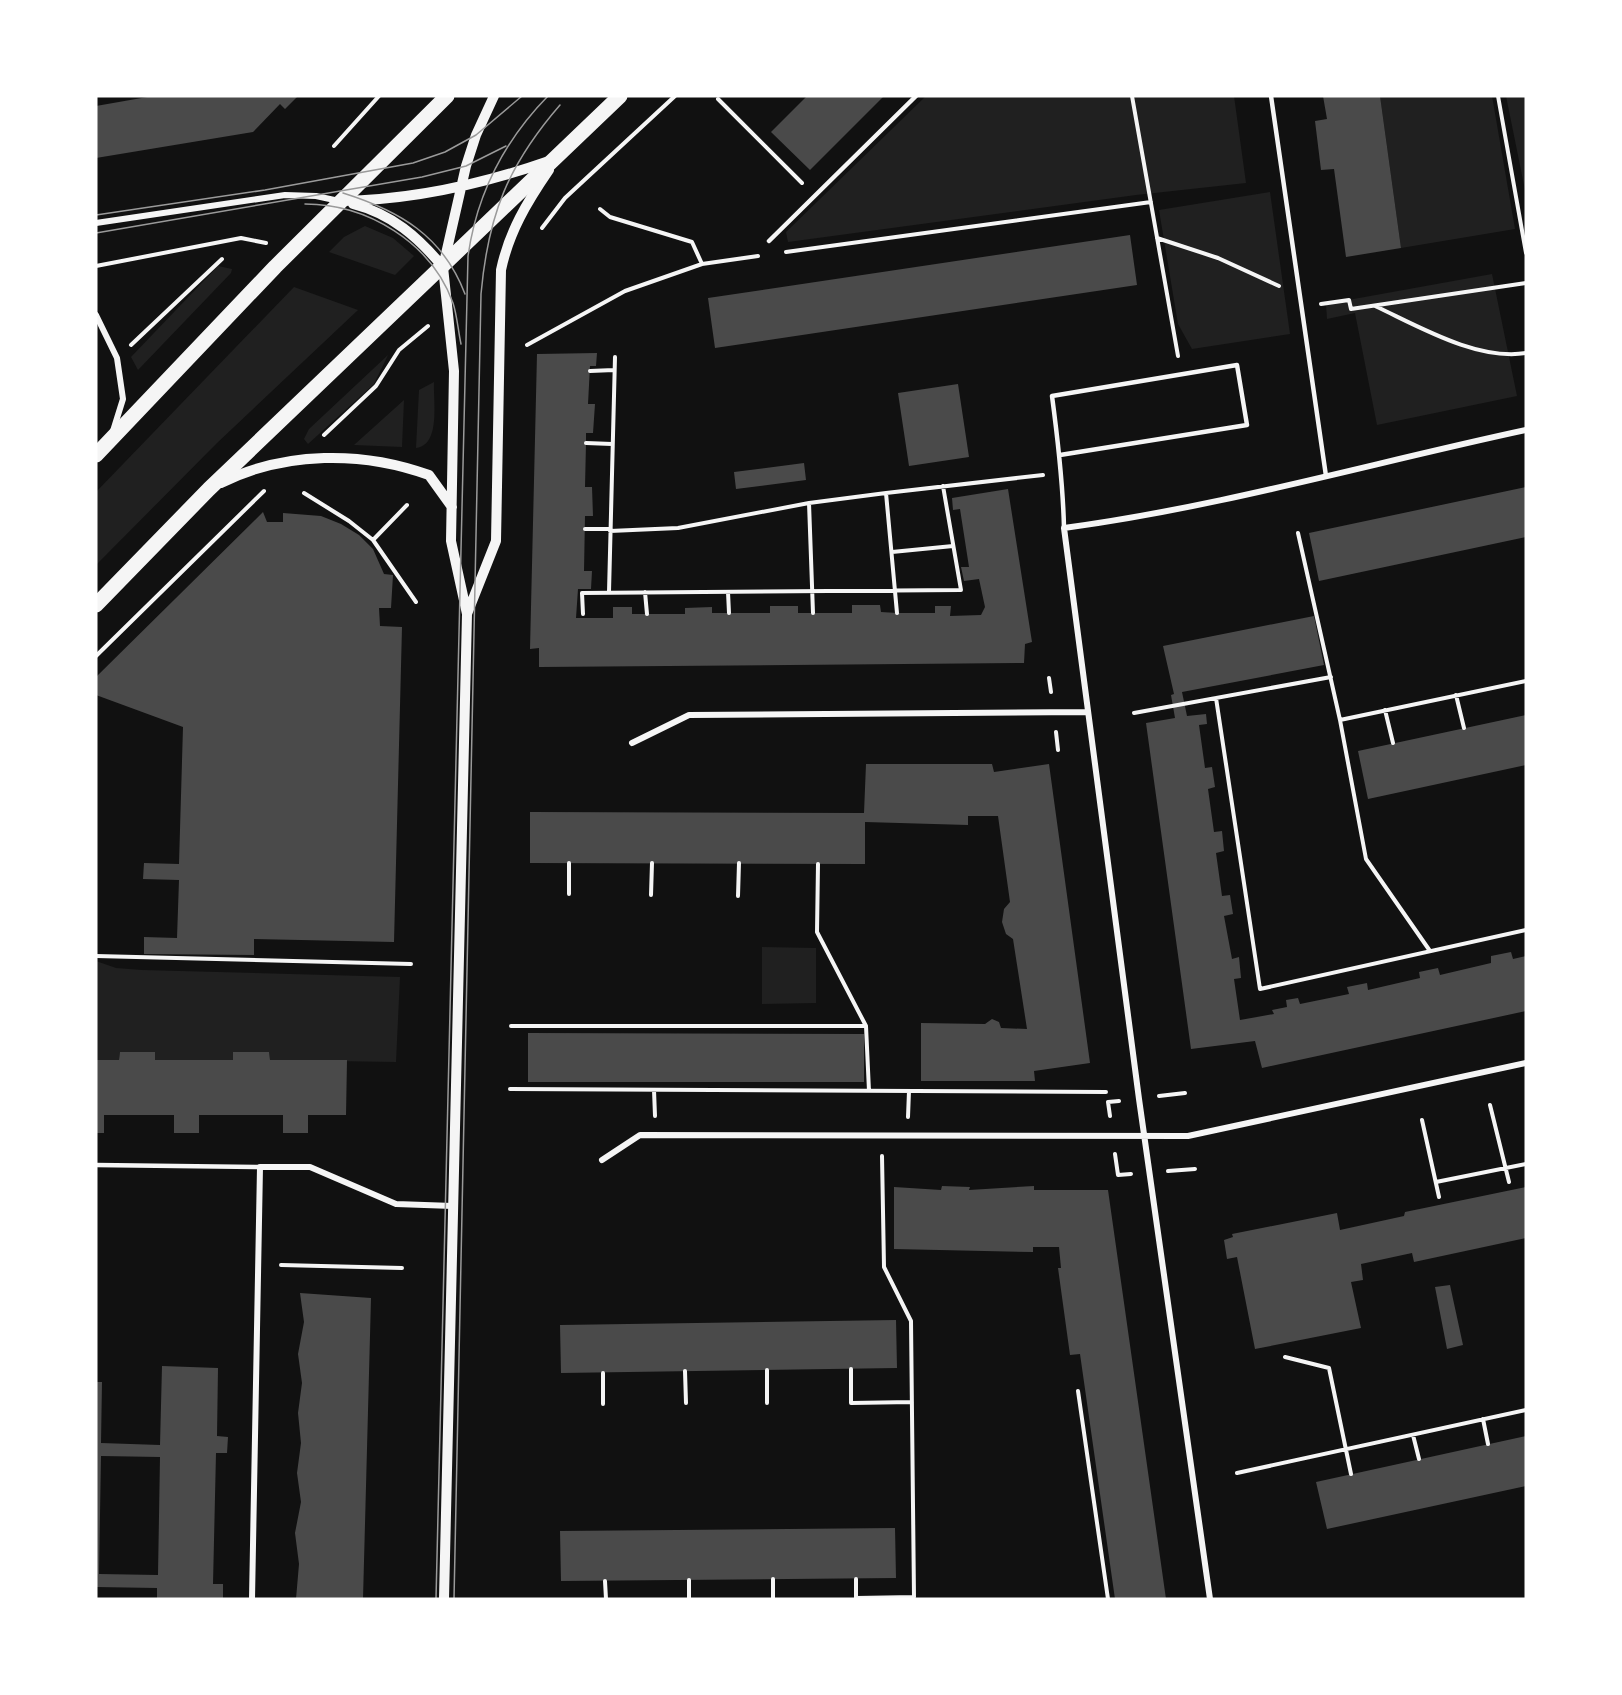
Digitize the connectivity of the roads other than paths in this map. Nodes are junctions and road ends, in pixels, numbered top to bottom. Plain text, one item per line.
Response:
1 (447, 96) edge
2 (494, 96) edge
3 (620, 96) edge
4 (916, 96) edge
5 (1271, 96) edge
6 (557, 158) junction
7 (461, 185) junction
8 (341, 201) junction
9 (96, 223) edge
10 (769, 241) dead end
11 (443, 267) junction
12 (96, 315) edge
13 (1526, 430) edge
14 (110, 440) junction
15 (96, 455) edge
16 (1060, 455) junction
17 (1326, 476) junction
18 (209, 489) junction
19 (452, 508) junction
20 (1064, 528) junction
21 (96, 604) edge
22 (467, 614) junction
23 (1086, 712) junction
24 (632, 743) dead end
25 (1526, 1063) edge
26 (1144, 1138) junction
27 (602, 1160) dead end
28 (96, 1165) edge
29 (260, 1167) junction
30 (453, 1206) junction
31 (252, 1599) edge
32 (444, 1599) edge
33 (1210, 1599) edge

1 - 8 main road
2 - 7 street
3 - 6 main road
4 - 10 lane
5 - 17 lane
6 - 7 street
6 - 11 main road
6 - 22 street
7 - 8 street
7 - 11 street
8 - 9 street
8 - 11 street
8 - 14 main road
11 - 18 main road
11 - 19 street
12 - 14 street
13 - 17 street
14 - 15 main road
16 - 16 lane
16 - 20 lane
17 - 20 street
18 - 19 street
18 - 21 main road
19 - 22 street
20 - 23 street
22 - 30 street
23 - 24 street
23 - 26 street
25 - 26 street
26 - 27 street
26 - 33 street
28 - 29 lane
29 - 30 street
29 - 31 street
30 - 32 street

